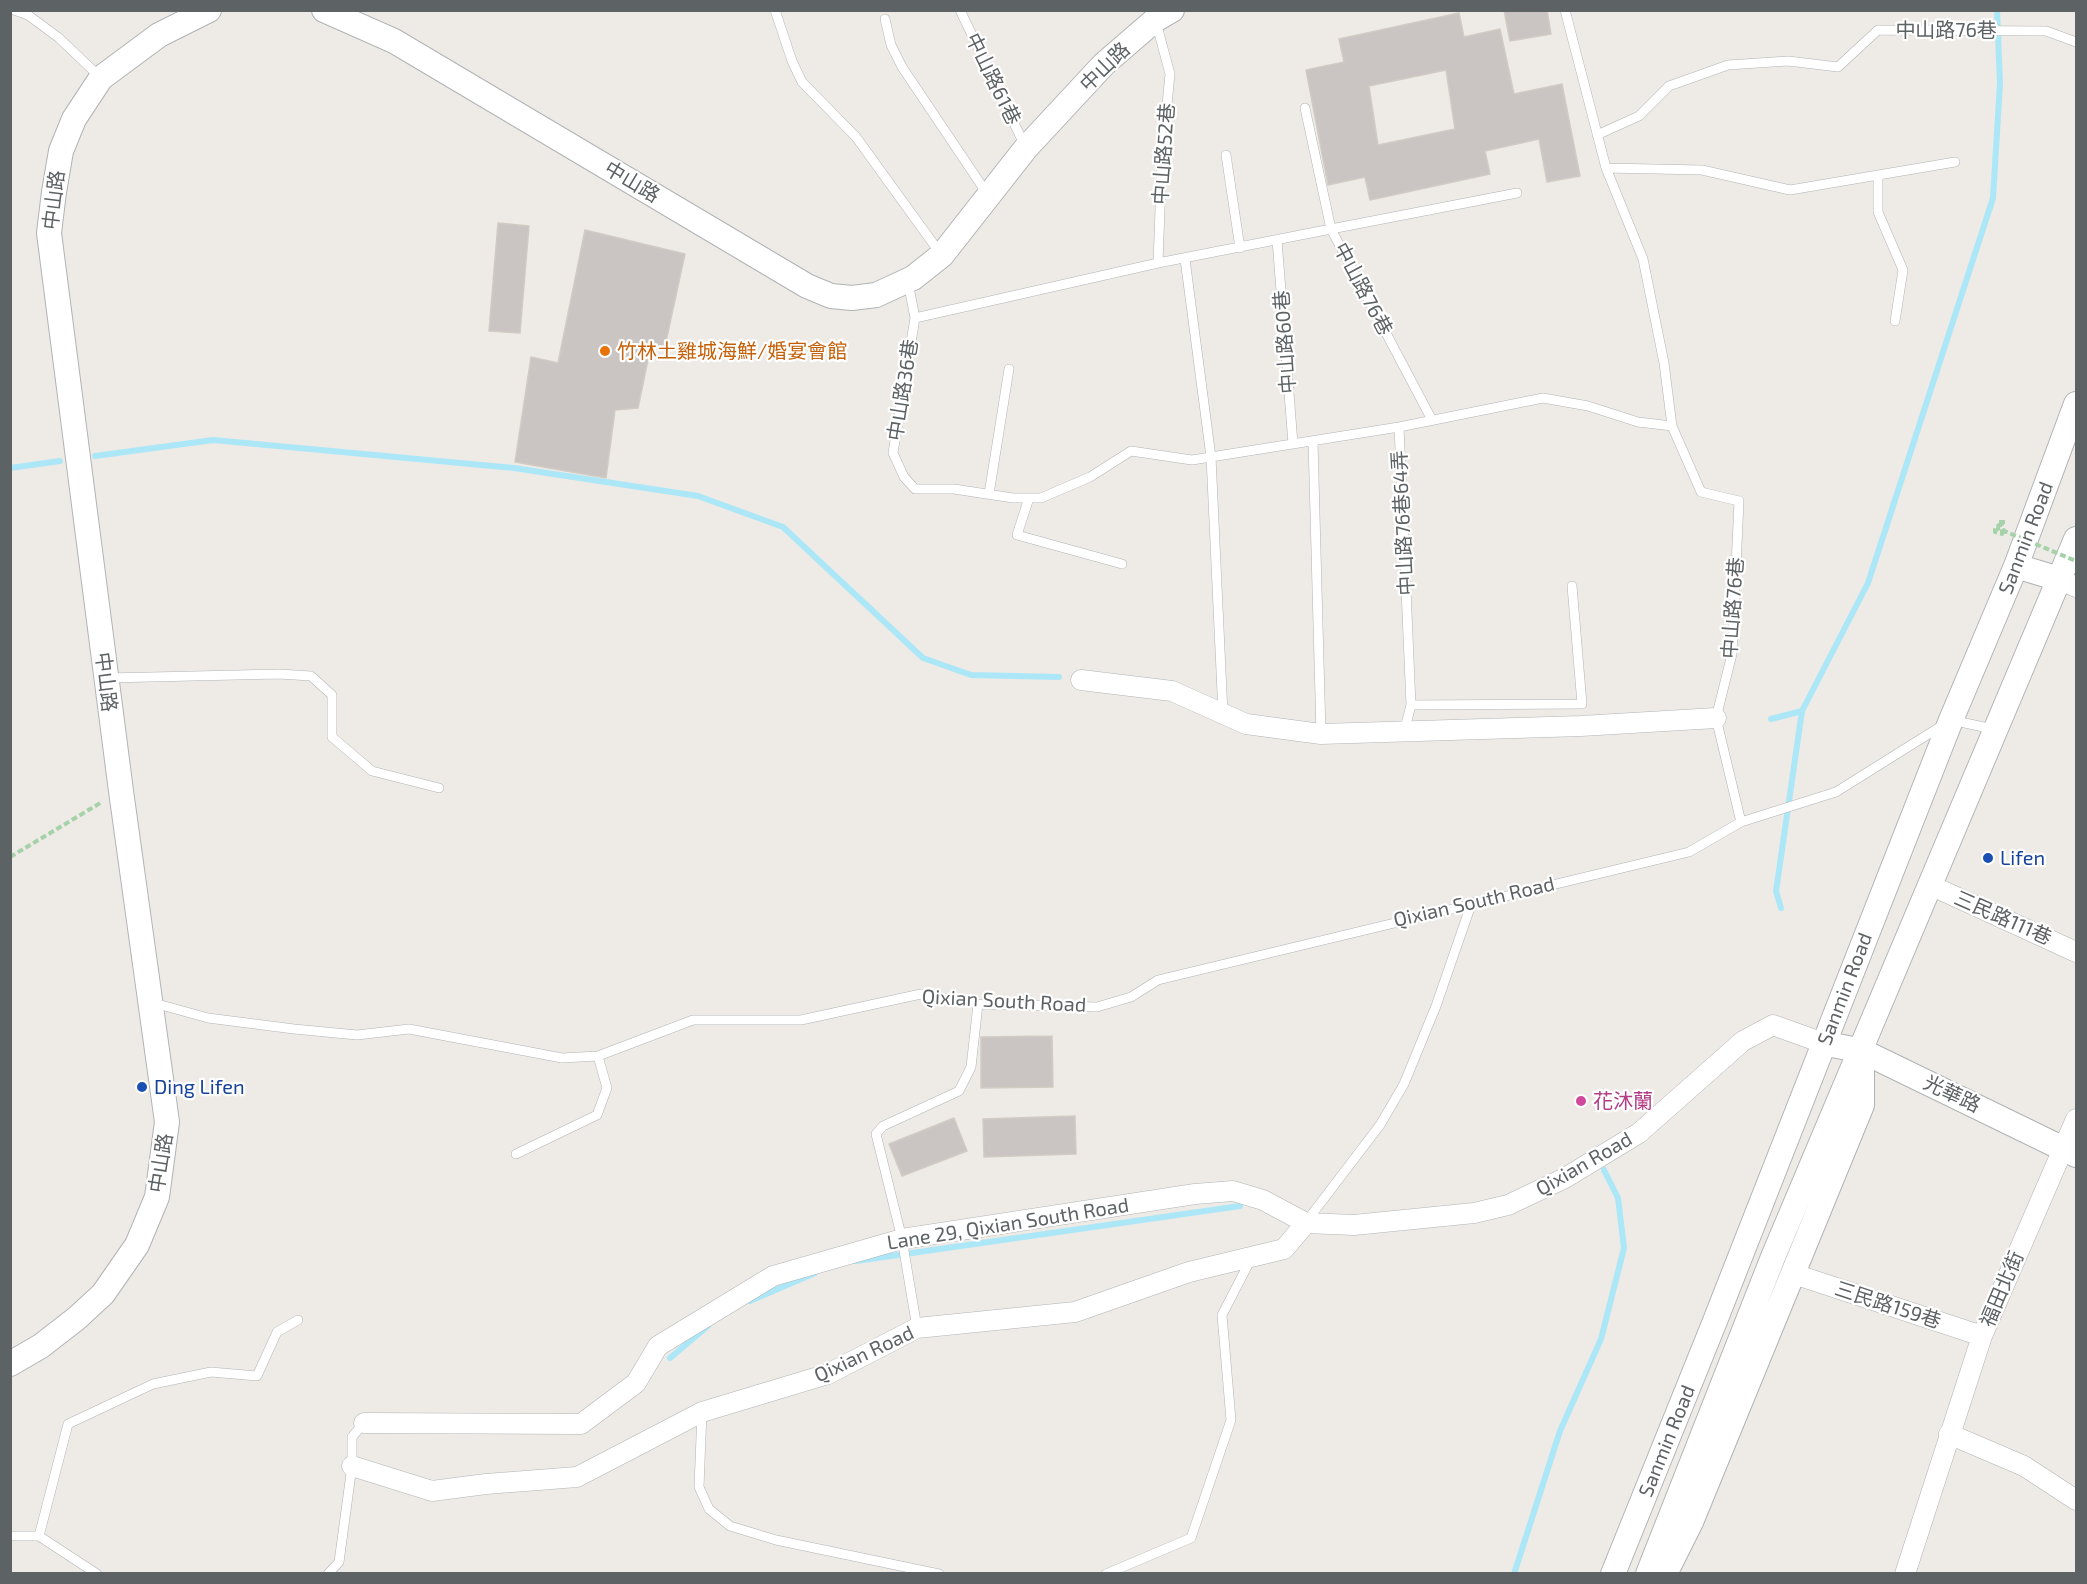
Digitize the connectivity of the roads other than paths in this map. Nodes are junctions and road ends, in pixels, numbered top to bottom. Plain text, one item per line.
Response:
1 (14, 10) edge
2 (209, 10) edge
3 (324, 10) edge
4 (775, 10) edge
5 (960, 10) edge
6 (1566, 10) edge
7 (1160, 14) edge
8 (885, 19) dead end
9 (2076, 42) edge
10 (101, 78) junction
11 (1305, 108) dead end
12 (1597, 135) junction
13 (1026, 148) junction
14 (1226, 155) dead end
15 (1955, 162) dead end
16 (1605, 168) junction
17 (1878, 175) junction
18 (1517, 193) dead end
19 (988, 195) junction
20 (1331, 229) junction
21 (1277, 240) junction
22 (1239, 248) junction
23 (942, 255) junction
24 (1185, 259) junction
25 (1158, 263) junction
26 (908, 280) junction
27 (915, 318) junction
28 (1895, 321) dead end
29 (1009, 369) dead end
30 (2076, 404) edge
31 (1432, 420) junction
32 (1672, 426) junction
33 (1399, 427) junction
34 (1313, 441) junction
35 (1293, 444) junction
36 (1131, 451) joint
37 (1211, 458) junction
38 (989, 494) junction
39 (1029, 498) junction
40 (2076, 539) edge
41 (1122, 564) dead end
42 (2016, 566) junction
43 (2068, 583) edge
44 (1572, 586) dead end
45 (106, 678) junction
46 (1081, 680) dead end
47 (1412, 705) junction
48 (1223, 714) junction
49 (1716, 718) junction
50 (1951, 720) junction
51 (1996, 730) junction
52 (1404, 732) junction
53 (1321, 734) junction
54 (439, 788) dead end
55 (1741, 822) junction
56 (1930, 885) junction
57 (1472, 902) junction
58 (2076, 952) edge
59 (151, 1003) junction
60 (978, 1004) junction
61 (1823, 1043) junction
62 (1862, 1051) junction
63 (597, 1056) junction
64 (2076, 1119) edge
65 (2070, 1151) edge
66 (516, 1154) dead end
67 (1306, 1223) junction
68 (902, 1239) junction
69 (1252, 1257) junction
70 (1794, 1274) junction
71 (298, 1320) dead end
72 (917, 1328) junction
73 (1982, 1336) junction
74 (10, 1364) edge
75 (702, 1412) junction
76 (364, 1423) joint
77 (1949, 1434) junction
78 (352, 1466) junction
79 (2076, 1500) edge
80 (10, 1536) edge
81 (39, 1536) junction
82 (97, 1574) edge
83 (328, 1574) edge
84 (939, 1574) edge
85 (1106, 1574) edge
86 (1613, 1574) edge
87 (1648, 1574) edge
88 (1665, 1574) edge
89 (1905, 1574) edge

1 - 10 lane
2 - 10 street, 中山路
3 - 26 street, 中山路
4 - 23 lane
5 - 13 lane, 中山路61巷
6 - 12 lane, 中山路76巷
7 - 13 street, 中山路
7 - 25 lane, 中山路52巷
8 - 19 lane
9 - 12 lane, 中山路76巷
10 - 45 street, 中山路
11 - 20 lane
12 - 16 lane, 中山路76巷
13 - 19 street, 中山路
14 - 22 lane
15 - 17 lane
16 - 17 lane
16 - 32 lane, 中山路76巷
17 - 28 lane
18 - 20 lane, 中山路76巷
19 - 23 street, 中山路
20 - 21 lane
20 - 31 lane, 中山路76巷
21 - 22 lane
21 - 35 lane, 中山路60巷
22 - 24 lane
23 - 26 street, 中山路
24 - 25 lane
24 - 37 lane
25 - 27 lane, 中山路36巷
26 - 27 lane, 中山路36巷
27 - 38 lane, 中山路36巷
29 - 38 lane
30 - 42 street, Sanmin Road
31 - 32 lane
31 - 33 lane
32 - 49 lane, 中山路76巷
33 - 34 lane, 中山路76巷64弄
33 - 47 lane, 中山路76巷64弄
34 - 35 lane, 中山路76巷64弄
34 - 53 lane
35 - 37 lane, 中山路76巷64弄
36 - 37 lane, 中山路76巷64弄
36 - 39 lane, 中山路36巷
37 - 48 lane
38 - 39 lane, 中山路36巷
39 - 41 lane
40 - 43 street, Sanmin Road
42 - 43 street
42 - 50 street, Sanmin Road
43 - 51 street, Sanmin Road
44 - 47 lane
45 - 54 lane
45 - 59 street, 中山路
46 - 48 street
47 - 52 lane, 中山路76巷64弄
48 - 53 street
49 - 52 street
49 - 55 lane, 中山路76巷
50 - 51 lane
50 - 55 lane, Qixian South Road
50 - 61 street, Sanmin Road
51 - 56 street, Sanmin Road
52 - 53 street
55 - 57 lane, Qixian South Road
56 - 58 street, 三民路111巷
56 - 62 street, Sanmin Road
57 - 60 lane, Qixian South Road
57 - 67 lane, Qixian Road
59 - 63 lane, Qixian South Road
59 - 74 street, 中山路
60 - 63 lane, Qixian South Road
60 - 68 lane
61 - 62 street, 光華路
61 - 67 street, Qixian Road
61 - 86 street, Sanmin Road
62 - 65 street, 光華路
62 - 70 street, Sanmin Road
62 - 87 street, Sanmin Road
63 - 66 lane
64 - 65 street, 福田北街
65 - 73 street, 福田北街
67 - 68 street, Lane 29, Qixian South Road
67 - 69 street, Qixian Road
68 - 72 lane
68 - 76 street, Lane 29, Qixian South Road
69 - 72 street, Qixian Road
69 - 85 lane
70 - 73 street, 三民路159巷
70 - 88 street, Sanmin Road
71 - 81 lane
72 - 75 street, Qixian Road
73 - 77 street, 福田北街
75 - 78 street, Qixian Road
75 - 84 lane
76 - 78 lane
77 - 79 street
77 - 89 street, 福田北街
78 - 83 lane
80 - 81 lane
81 - 82 lane

